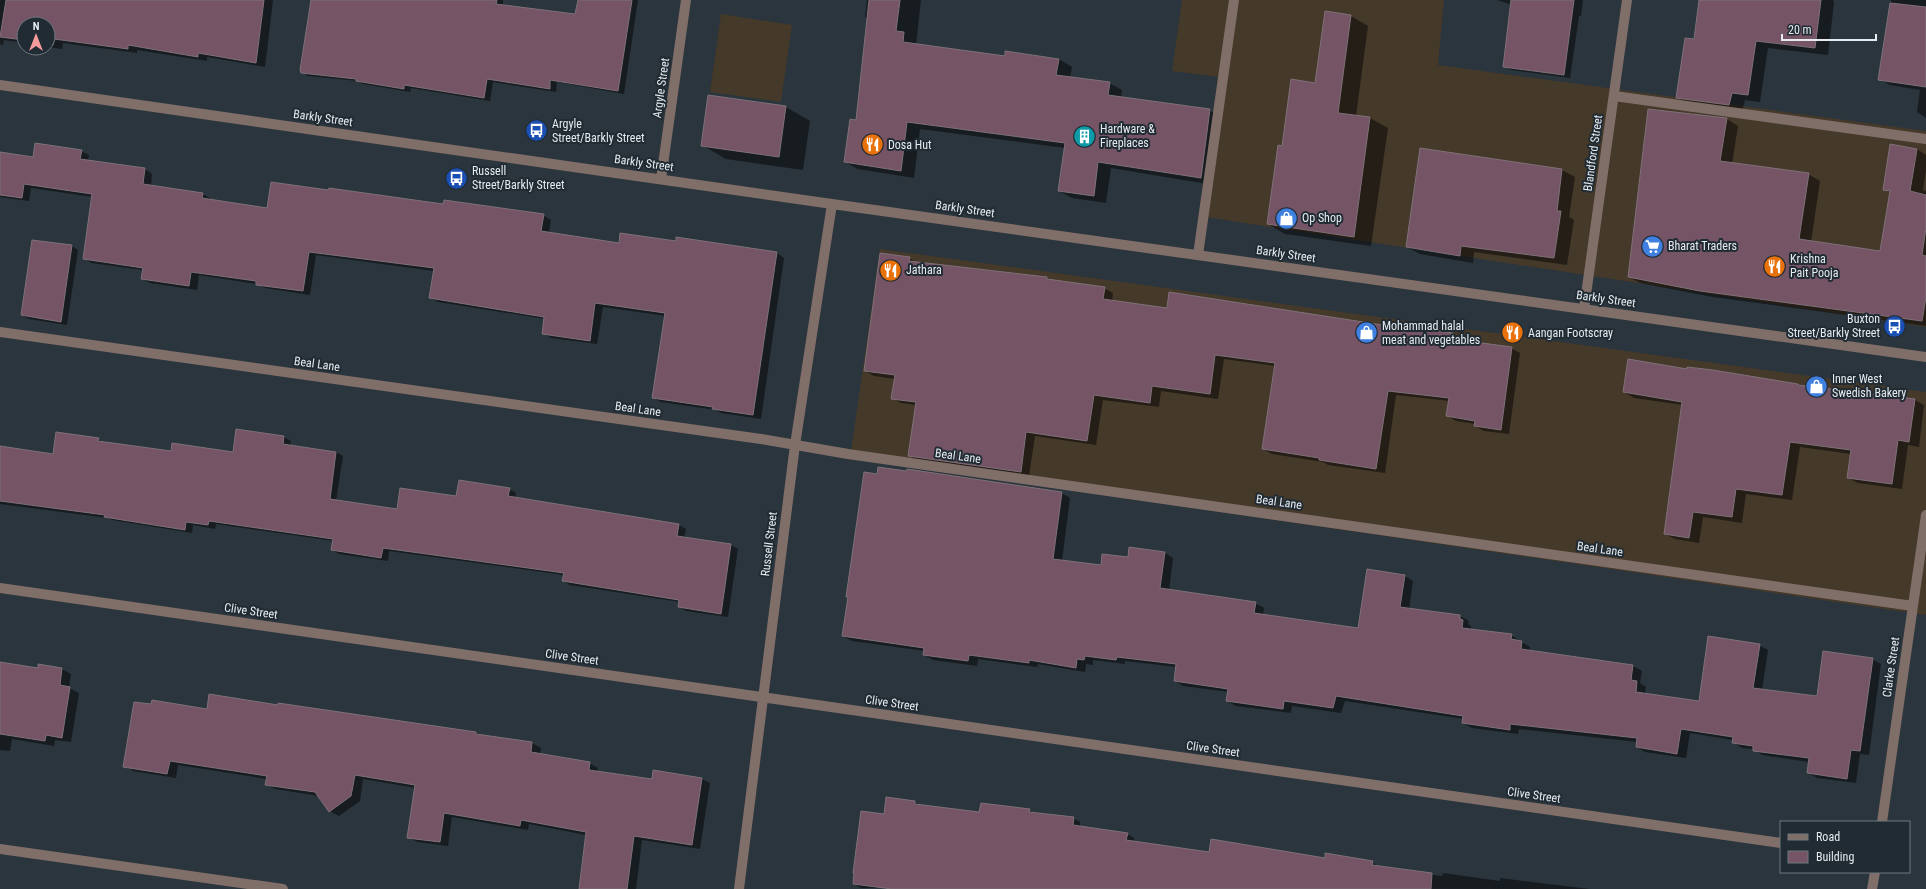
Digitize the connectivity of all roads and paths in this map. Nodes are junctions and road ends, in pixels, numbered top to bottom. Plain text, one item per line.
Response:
1 (686, 0) edge
2 (1234, 0) edge
3 (1627, 0) edge
4 (0, 85) edge
5 (1614, 96) junction
6 (1926, 139) edge
7 (661, 179) junction
8 (832, 204) junction
9 (1198, 255) junction
10 (1584, 309) junction
11 (0, 332) edge
12 (1926, 357) edge
13 (795, 445) junction
14 (1926, 515) edge
15 (0, 588) edge
16 (1913, 606) junction
17 (764, 698) junction
18 (1882, 821) edge
19 (1780, 843) edge
20 (0, 849) edge
21 (1875, 873) edge
22 (284, 889) edge
23 (739, 889) edge
24 (1872, 889) edge

1 - 7 street, Argyle Street
2 - 9 street
3 - 5 street, Blandford Street
4 - 7 street, Barkly Street
5 - 6 street
5 - 10 street, Blandford Street
7 - 8 street, Barkly Street
8 - 9 street, Barkly Street
8 - 13 street, Russell Street
9 - 10 street, Barkly Street
10 - 12 street, Barkly Street
11 - 13 street, Beal Lane
13 - 16 street, Beal Lane
13 - 17 street, Russell Street
14 - 16 street, Clarke Street
15 - 17 street, Clive Street
16 - 18 street, Clarke Street
17 - 19 street, Clive Street
17 - 23 street, Russell Street
20 - 22 street
21 - 24 street

